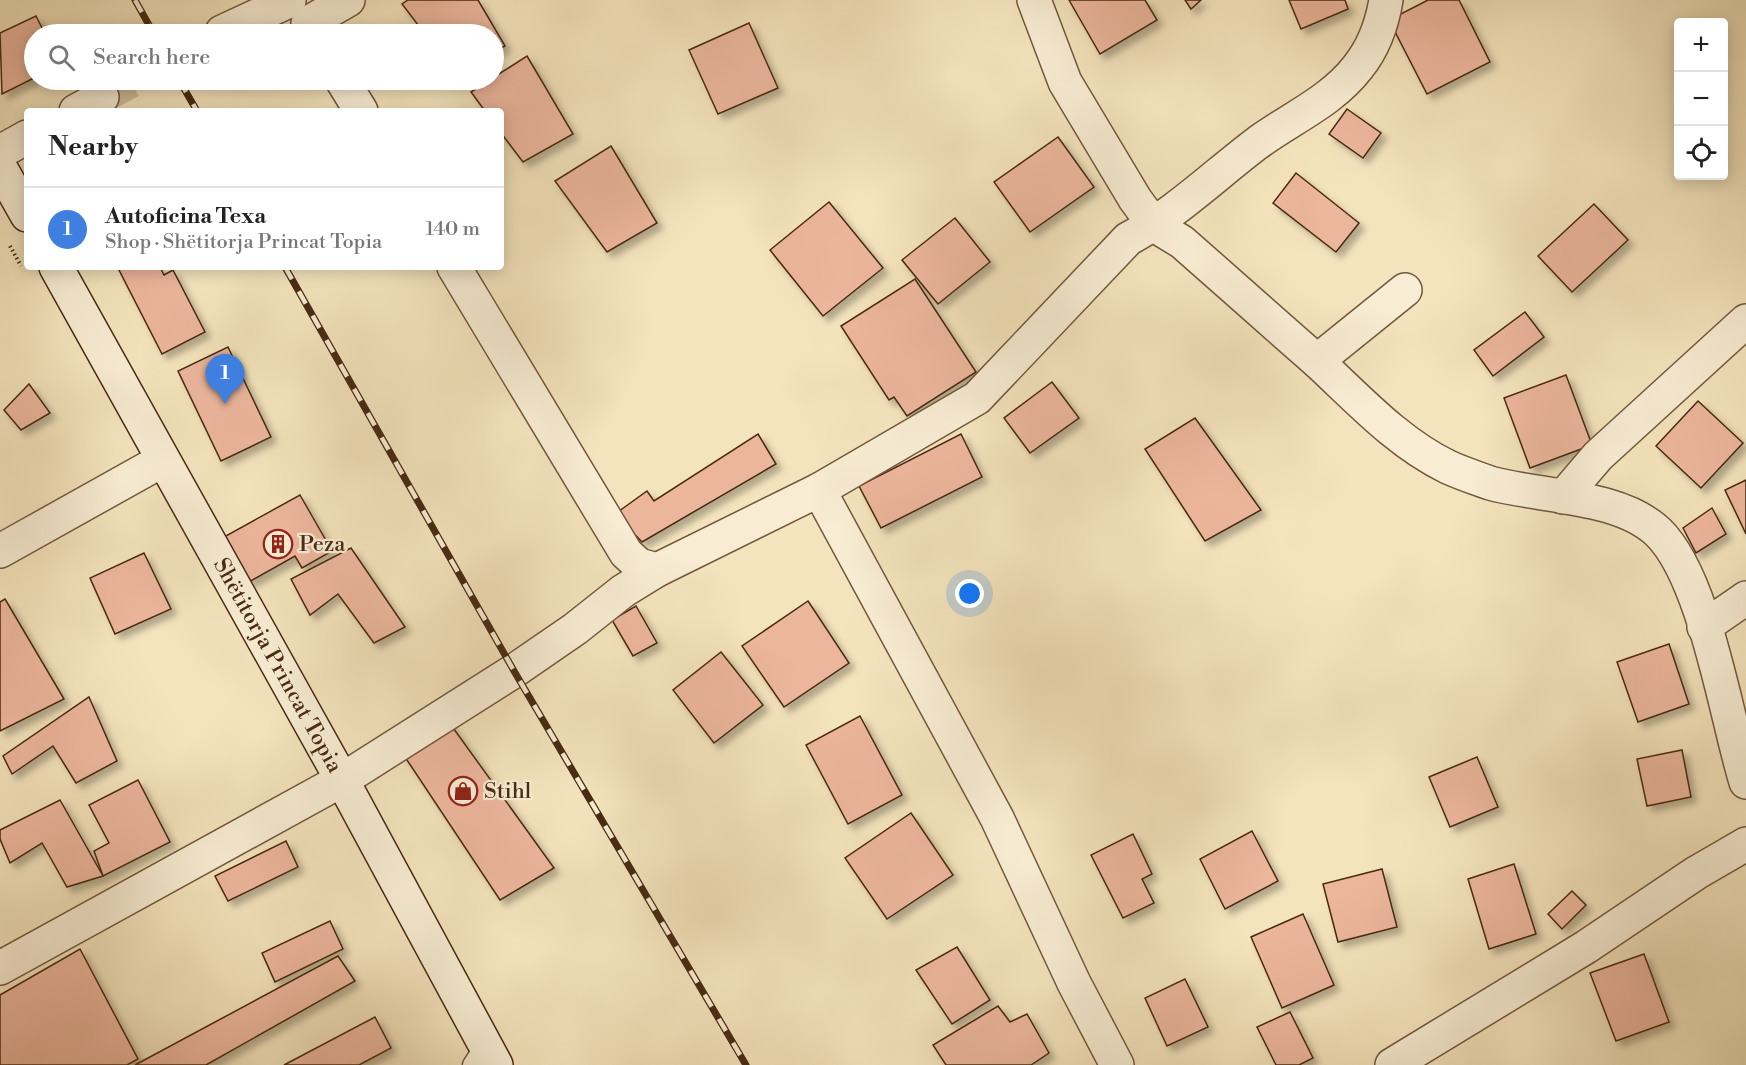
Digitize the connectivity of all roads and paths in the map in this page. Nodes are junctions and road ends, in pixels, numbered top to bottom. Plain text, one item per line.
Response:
1 (348, 0) edge
2 (1034, 0) edge
3 (1386, 0) edge
4 (300, 15) edge
5 (259, 24) edge
6 (348, 90) edge
7 (359, 108) edge
8 (24, 139) edge
9 (0, 152) edge
10 (0, 167) edge
11 (24, 210) edge
12 (1154, 225) junction
13 (58, 270) edge
14 (456, 270) edge
15 (1405, 290) dead end
16 (1746, 321) edge
17 (1317, 361) junction
18 (163, 460) junction
19 (819, 490) junction
20 (1563, 496) junction
21 (0, 551) edge
22 (626, 553) junction
23 (657, 570) junction
24 (623, 591) junction
25 (1746, 598) edge
26 (1704, 627) junction
27 (342, 780) junction
28 (1746, 782) edge
29 (1746, 844) edge
30 (0, 968) edge
31 (484, 1058) edge
32 (1117, 1065) edge
33 (1392, 1065) edge

1 - 4 street
2 - 12 street
3 - 12 street
4 - 5 street
6 - 7 street
8 - 9 street
10 - 11 street
12 - 17 street
12 - 19 street
13 - 18 street, Shëtitorja Princat Topia
14 - 22 street
15 - 17 street
16 - 20 street
17 - 20 street
18 - 21 street
18 - 27 street, Shëtitorja Princat Topia
19 - 23 street
19 - 32 street
20 - 26 street
22 - 23 street
22 - 24 street
23 - 24 street
24 - 27 street
25 - 26 street
26 - 28 street
27 - 30 street
27 - 31 street, Shëtitorja Princat Topia
29 - 33 street

